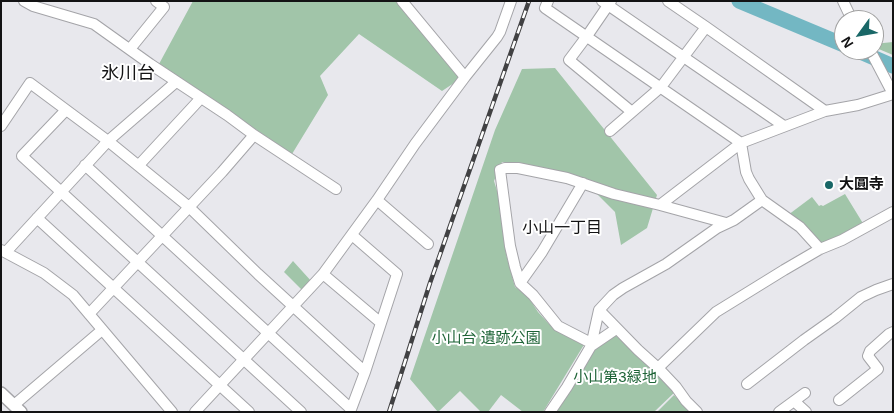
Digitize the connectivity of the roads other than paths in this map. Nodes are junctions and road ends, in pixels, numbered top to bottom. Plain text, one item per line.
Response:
1 (24, 1) edge
2 (156, 1) edge
3 (402, 1) edge
4 (511, 1) edge
5 (548, 1) edge
6 (668, 1) edge
7 (607, 3) edge
8 (706, 27) junction
9 (587, 36) junction
10 (130, 50) junction
11 (684, 57) junction
12 (875, 60) edge
13 (465, 77) junction
14 (176, 82) junction
15 (661, 87) junction
16 (893, 94) edge
17 (200, 98) junction
18 (66, 110) junction
19 (825, 111) junction
20 (632, 112) junction
21 (1, 126) edge
22 (784, 126) junction
23 (610, 131) dead end
24 (254, 135) junction
25 (108, 141) junction
26 (741, 143) junction
27 (85, 165) junction
28 (139, 165) junction
29 (583, 183) junction
30 (336, 189) dead end
31 (61, 192) junction
32 (377, 200) junction
33 (762, 200) junction
34 (660, 205) junction
35 (189, 207) junction
36 (893, 212) edge
37 (37, 218) junction
38 (726, 224) junction
39 (352, 234) junction
40 (162, 236) junction
41 (428, 244) dead end
42 (820, 249) junction
43 (3, 251) edge
44 (138, 262) junction
45 (323, 274) junction
46 (520, 283) junction
47 (893, 284) edge
48 (113, 288) junction
49 (292, 307) junction
50 (599, 310) junction
51 (89, 314) junction
52 (380, 323) junction
53 (616, 329) junction
54 (102, 330) junction
55 (893, 332) edge
56 (268, 333) junction
57 (591, 345) junction
58 (244, 359) junction
59 (658, 368) junction
60 (365, 372) junction
61 (747, 384) dead end
62 (219, 385) junction
63 (1, 393) edge
64 (805, 393) dead end
65 (839, 400) dead end
66 (794, 401) junction
67 (18, 408) edge
68 (350, 410) edge
69 (172, 412) edge
70 (195, 412) edge
71 (249, 412) edge
72 (301, 412) edge
73 (550, 412) edge
74 (697, 412) edge
75 (779, 412) edge
76 (806, 412) edge

1 - 10 street
2 - 10 street
3 - 13 street
4 - 13 street
5 - 9 street
6 - 8 street
7 - 9 street
7 - 11 street
8 - 11 street
8 - 19 street
9 - 15 street
9 - 20 street
10 - 14 street
11 - 15 street
11 - 22 street
12 - 16 street
13 - 32 street
14 - 17 street
14 - 25 street
15 - 20 street
15 - 26 street
16 - 19 street
17 - 24 street
17 - 28 street
18 - 21 street
18 - 25 street
18 - 31 street
19 - 22 street
20 - 23 street
22 - 26 street
24 - 30 street
24 - 35 street
25 - 27 street
25 - 28 street
26 - 33 street
26 - 34 street
27 - 31 street
27 - 40 street
28 - 35 street
29 - 34 street
29 - 46 street
29 - 46 street
31 - 37 street
31 - 44 street
32 - 39 street
32 - 41 street
33 - 38 street
33 - 42 street
34 - 38 street
35 - 40 street
35 - 49 street
36 - 42 street
37 - 43 street
37 - 48 street
38 - 50 street
39 - 45 street
39 - 52 street
40 - 44 street
40 - 56 street
42 - 59 street
43 - 51 street
44 - 48 street
44 - 58 street
45 - 49 street
45 - 52 street
46 - 57 street
47 - 61 street
48 - 51 street
48 - 62 street
49 - 56 street
49 - 60 street
50 - 53 street
50 - 57 street
51 - 54 street
52 - 60 street
53 - 57 street
53 - 59 street
54 - 67 street
54 - 69 street
55 - 65 street
56 - 58 street
56 - 68 street
57 - 73 street
58 - 62 street
58 - 72 street
59 - 74 street
60 - 68 street
62 - 70 street
62 - 71 street
63 - 67 street
64 - 66 street
66 - 75 street
66 - 76 street

